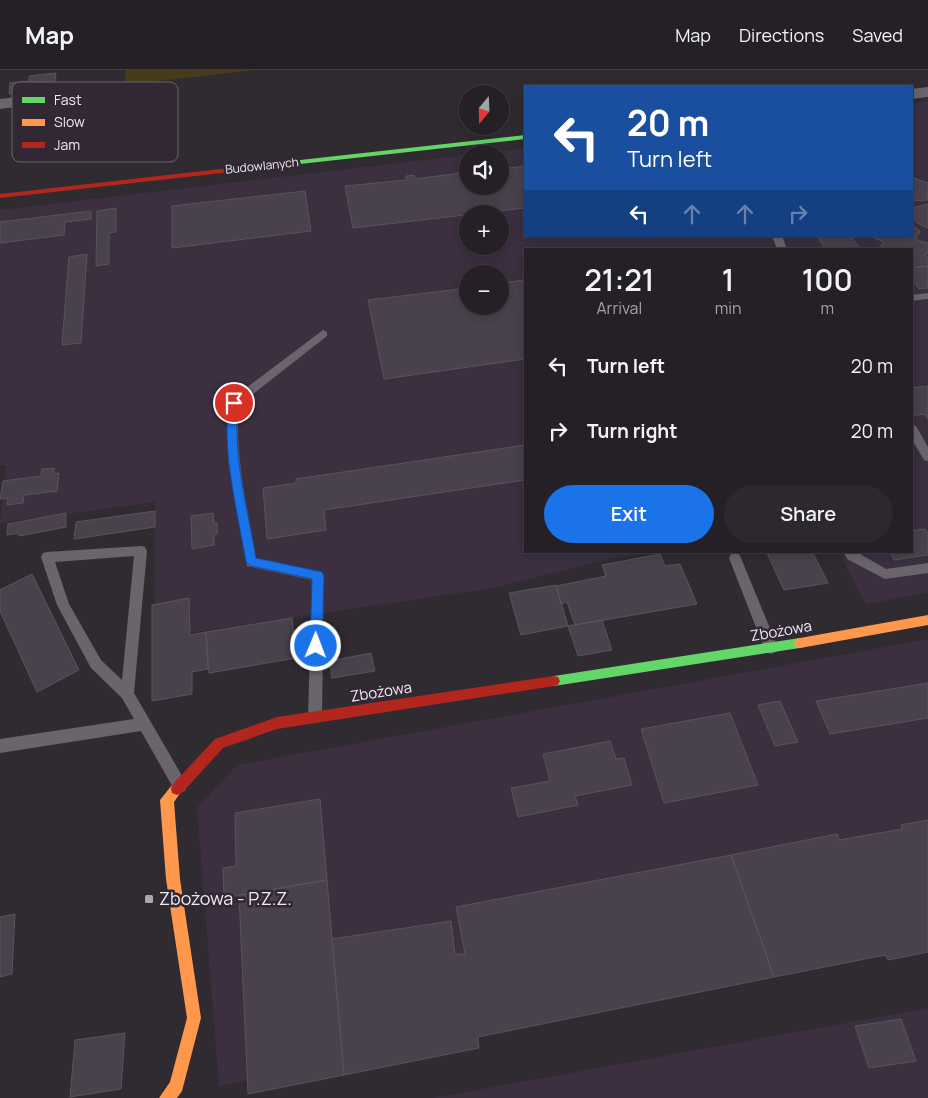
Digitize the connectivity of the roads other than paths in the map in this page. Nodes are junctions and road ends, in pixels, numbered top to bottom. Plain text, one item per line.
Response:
1 (928, 92) edge
2 (913, 94) edge
3 (524, 137) edge
4 (0, 196) edge
5 (928, 296) edge
6 (913, 298) edge
7 (323, 334) dead end
8 (913, 431) edge
9 (928, 457) edge
10 (850, 553) edge
11 (736, 558) dead end
12 (928, 568) edge
13 (928, 620) edge
14 (771, 648) junction
15 (127, 694) junction
16 (315, 717) junction
17 (144, 724) junction
18 (0, 746) edge
19 (180, 786) junction
20 (176, 1094) edge

1 - 2 street
3 - 4 street, Budowlanych
5 - 6 lane
7 - 16 lane
8 - 9 lane
10 - 12 lane
11 - 14 lane
13 - 14 street, Zbożowa
14 - 16 street, Zbożowa
15 - 15 lane
15 - 17 lane
16 - 19 street, Zbożowa
17 - 18 lane
17 - 19 lane
19 - 20 street, Zbożowa

